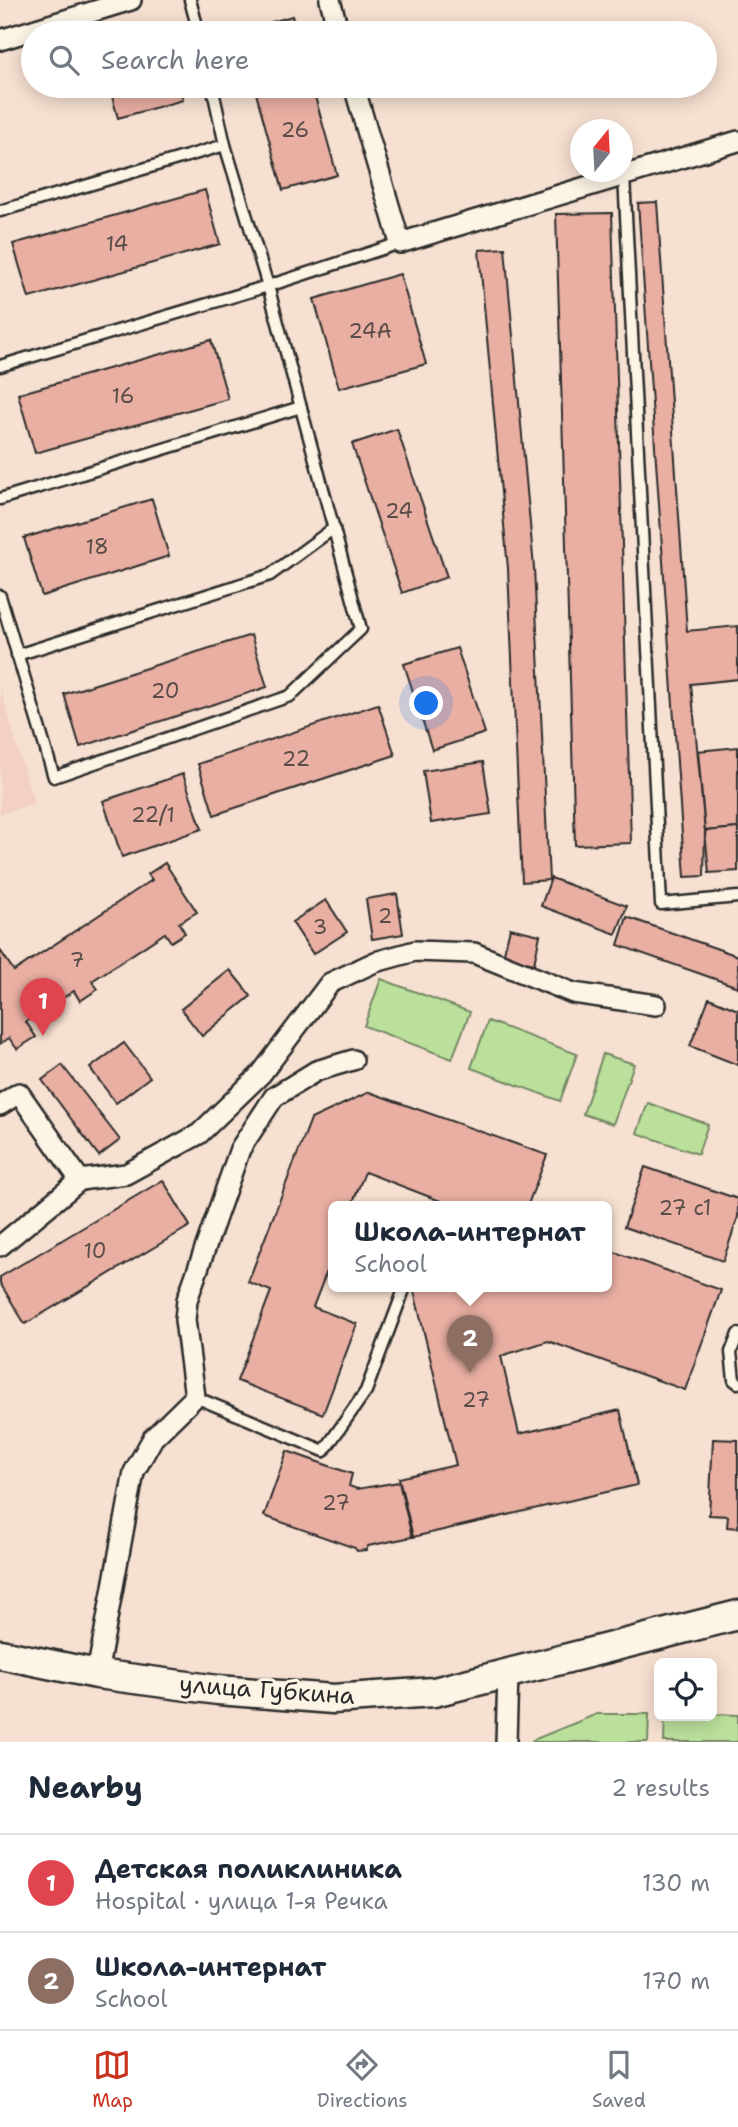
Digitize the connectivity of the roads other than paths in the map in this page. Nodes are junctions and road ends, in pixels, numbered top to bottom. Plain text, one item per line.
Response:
1 (131, 0) edge
2 (190, 0) edge
3 (330, 0) edge
4 (62, 21) edge
5 (196, 21) edge
6 (336, 21) edge
7 (21, 34) edge
8 (0, 40) edge
9 (215, 98) edge
10 (358, 98) edge
11 (738, 143) edge
12 (225, 145) junction
13 (633, 173) edge
14 (604, 182) edge
15 (624, 182) edge
16 (0, 211) edge
17 (400, 243) junction
18 (268, 286) junction
19 (0, 366) edge
20 (301, 407) junction
21 (0, 499) edge
22 (334, 528) junction
23 (0, 596) edge
24 (17, 655) junction
25 (738, 897) edge
26 (656, 1005) dead end
27 (353, 1060) dead end
28 (0, 1105) edge
29 (79, 1180) junction
30 (3, 1237) edge
31 (403, 1292) edge
32 (738, 1334) edge
33 (738, 1383) edge
34 (195, 1397) junction
35 (738, 1615) edge
36 (0, 1654) edge
37 (97, 1674) junction
38 (508, 1674) junction
39 (506, 1742) edge

1 - 4 street
2 - 5 lane
3 - 6 street
7 - 8 street
9 - 12 lane
10 - 17 street
11 - 13 street
12 - 16 lane
12 - 18 lane
14 - 17 street
15 - 25 lane
17 - 18 lane
18 - 19 lane
18 - 20 lane
20 - 21 lane
20 - 22 lane
22 - 24 lane
22 - 24 lane
23 - 24 lane
26 - 29 street
27 - 34 street
28 - 29 street
29 - 30 street
31 - 34 lane
32 - 33 lane
34 - 37 street
35 - 38 street, улица Губкина
36 - 37 street, улица Губкина
37 - 38 street, улица Губкина
38 - 39 street

